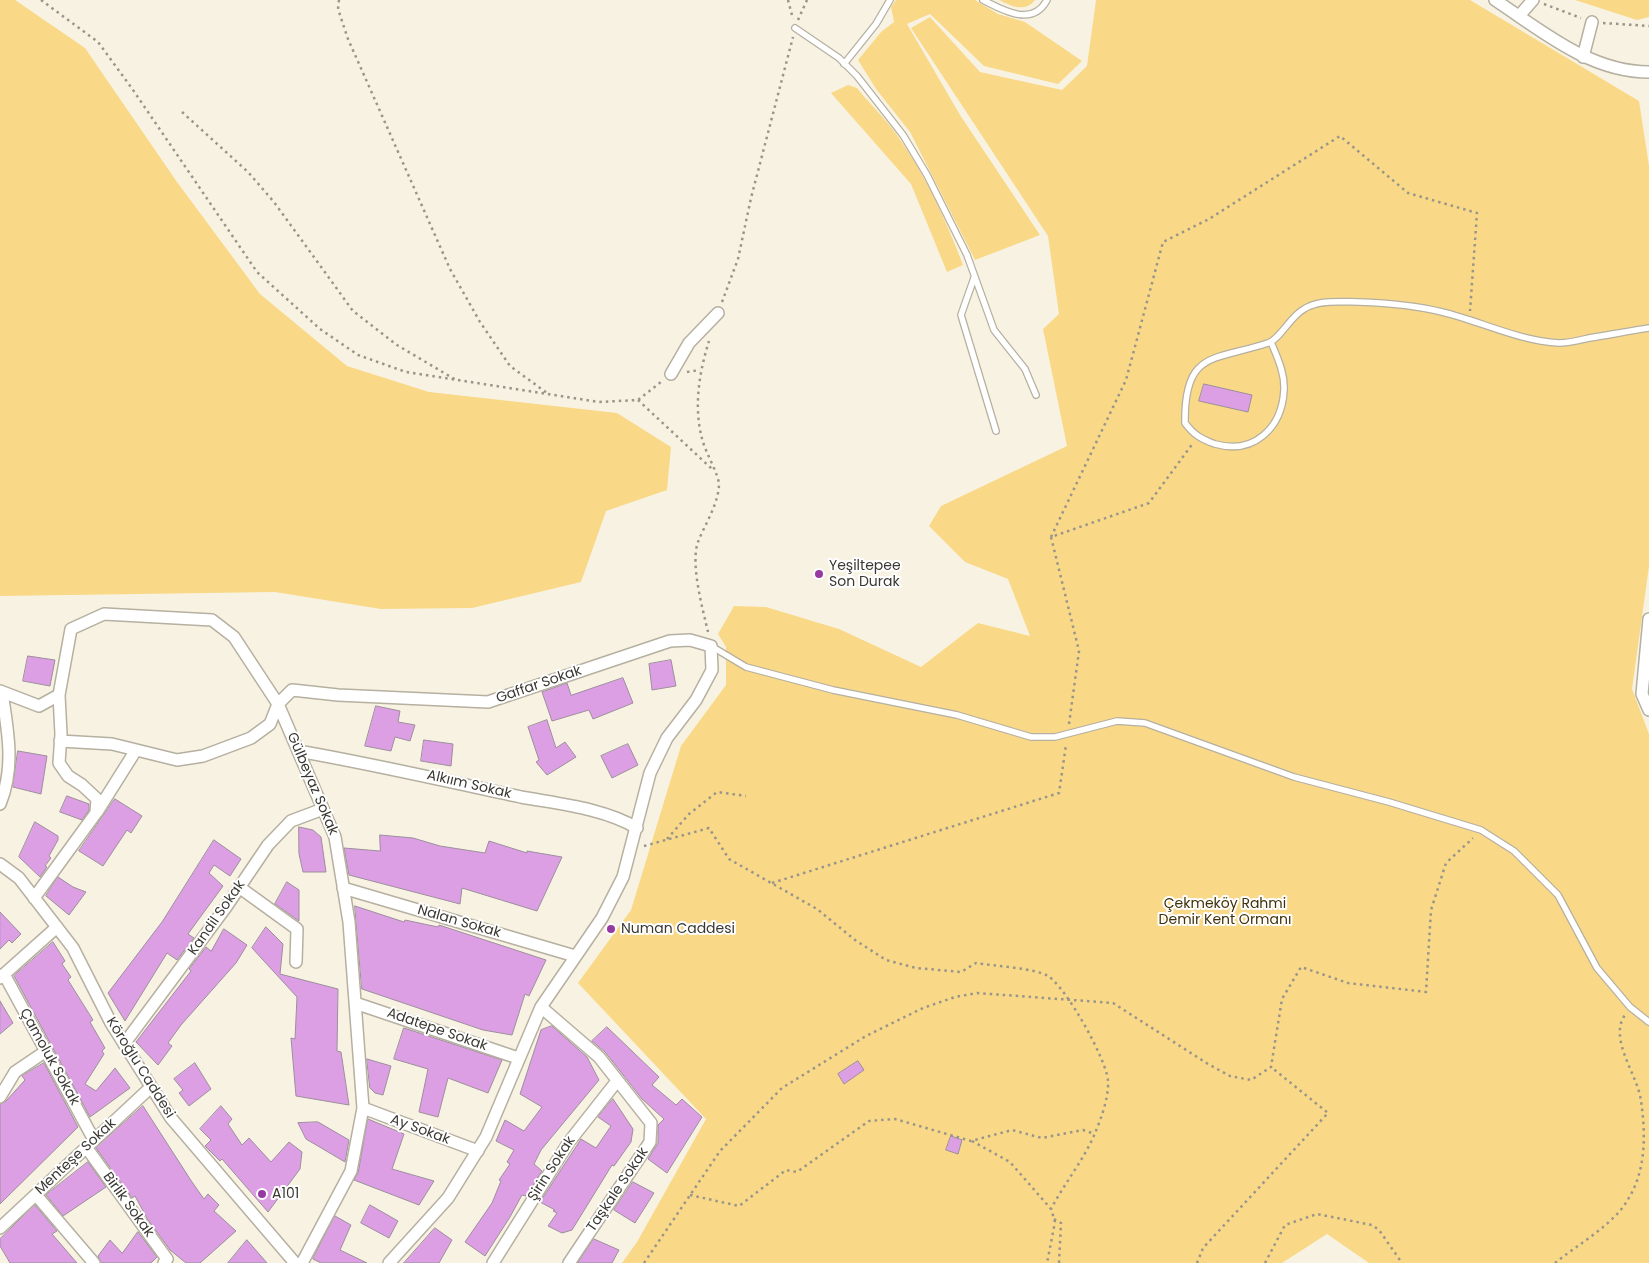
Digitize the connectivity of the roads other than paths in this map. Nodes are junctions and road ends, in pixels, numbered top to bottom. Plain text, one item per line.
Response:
1 (890, 0) edge
2 (984, 0) edge
3 (1047, 0) edge
4 (1495, 0) edge
5 (1533, 0) edge
6 (1519, 16) junction
7 (1592, 22) dead end
8 (796, 28) road end
9 (1583, 57) junction
10 (844, 64) junction
11 (1649, 72) edge
12 (974, 278) junction
13 (718, 313) road end
14 (1649, 328) edge
15 (1271, 342) junction
16 (671, 374) road end
17 (1036, 395) dead end
18 (996, 431) dead end
19 (1649, 619) edge
20 (711, 646) junction
21 (1, 692) edge
22 (59, 695) junction
23 (278, 704) junction
24 (1649, 710) edge
25 (60, 741) junction
26 (136, 750) junction
27 (298, 751) junction
28 (0, 804) edge
29 (323, 809) junction
30 (96, 813) junction
31 (637, 828) junction
32 (0, 864) edge
33 (240, 887) junction
34 (343, 888) junction
35 (34, 898) junction
36 (56, 927) junction
37 (575, 956) junction
38 (296, 962) dead end
39 (2, 976) edge
40 (355, 1002) junction
41 (541, 1007) junction
42 (1649, 1022) edge
43 (124, 1044) junction
44 (46, 1051) junction
45 (518, 1058) junction
46 (617, 1081) junction
47 (151, 1087) junction
48 (0, 1097) edge
49 (363, 1108) junction
50 (90, 1144) junction
51 (478, 1151) junction
52 (36, 1195) junction
53 (0, 1228) edge
54 (94, 1263) edge
55 (164, 1263) edge
56 (295, 1263) edge
57 (302, 1263) edge
58 (389, 1263) edge
59 (493, 1263) edge
60 (569, 1263) edge

1 - 10 lane
2 - 3 lane
4 - 6 street
5 - 6 street
6 - 9 street
7 - 9 street
8 - 10 lane
9 - 11 street
10 - 12 lane
12 - 17 lane
12 - 18 lane
13 - 16 street
14 - 15 lane
15 - 15 lane
19 - 24 street
20 - 23 street, Gaffar Sokak
20 - 31 street
20 - 42 lane
21 - 22 street
21 - 28 street
22 - 23 street, Gülbeyaz Sokak
22 - 25 street
23 - 26 street
23 - 27 street, Gülbeyaz Sokak
25 - 26 street
25 - 30 street
26 - 30 street
27 - 29 street, Gülbeyaz Sokak
27 - 31 street, Alkıım Sokak
29 - 33 street, Kandil Sokak
29 - 34 street, Gülbeyaz Sokak
30 - 35 street
31 - 37 street
32 - 35 street, Köroğlu Caddesi
33 - 38 street
33 - 43 street, Kandil Sokak
34 - 37 street, Nalan Sokak
34 - 40 street, Gülbeyaz Sokak
35 - 36 street, Köroğlu Caddesi
36 - 39 street
36 - 43 street, Köroğlu Caddesi
37 - 41 street
39 - 44 street, Çamoluk Sokak
40 - 45 street, Adatepe Sokak
40 - 49 street, Gülbeyaz Sokak
41 - 45 street
41 - 46 street, Taşkale Sokak
43 - 47 street, Köroğlu Caddesi
44 - 48 street
44 - 50 street, Çamoluk Sokak
45 - 51 street
46 - 59 street, Şirin Sokak
46 - 60 street, Taşkale Sokak
47 - 50 street, Menteşe Sokak
47 - 56 street, Köroğlu Caddesi
49 - 51 street, Ay Sokak
49 - 57 street, Gülbeyaz Sokak
50 - 52 street, Menteşe Sokak
50 - 55 street, Birlik Sokak
51 - 58 street
52 - 53 street, Menteşe Sokak
52 - 54 street

